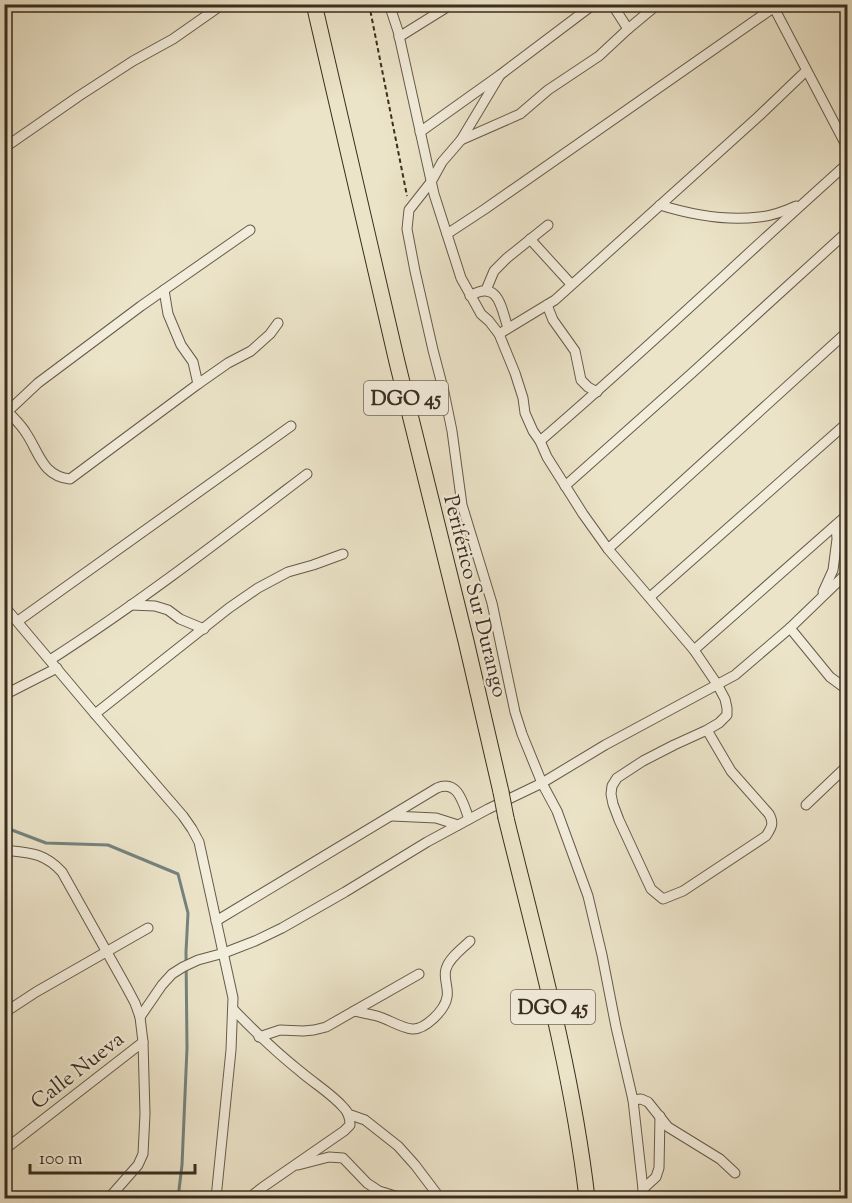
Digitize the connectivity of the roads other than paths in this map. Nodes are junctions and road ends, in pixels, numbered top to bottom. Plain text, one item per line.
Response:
1 (223, 4) edge
2 (314, 4) edge
3 (389, 4) edge
4 (452, 4) edge
5 (594, 4) edge
6 (612, 4) edge
7 (658, 4) edge
8 (773, 6) edge
9 (628, 29) junction
10 (399, 37) junction
11 (806, 71) junction
12 (500, 75) junction
13 (420, 132) junction
14 (461, 140) junction
15 (4, 148) edge
16 (848, 149) edge
17 (848, 163) edge
18 (431, 182) junction
19 (802, 204) junction
20 (660, 205) junction
21 (548, 225) dead end
22 (250, 230) dead end
23 (848, 231) edge
24 (447, 234) junction
25 (530, 239) junction
26 (571, 284) junction
27 (164, 290) junction
28 (486, 290) junction
29 (470, 296) junction
30 (548, 305) junction
31 (278, 323) dead end
32 (508, 328) junction
33 (848, 331) edge
34 (499, 334) junction
35 (198, 384) junction
36 (597, 392) junction
37 (6, 411) edge
38 (848, 422) edge
39 (291, 426) dead end
40 (540, 441) junction
41 (307, 474) dead end
42 (565, 486) junction
43 (848, 514) edge
44 (836, 525) junction
45 (608, 549) junction
46 (343, 554) dead end
47 (848, 572) edge
48 (837, 582) junction
49 (848, 587) edge
50 (650, 597) junction
51 (820, 597) junction
52 (131, 605) junction
53 (4, 606) edge
54 (12, 618) edge
55 (790, 628) junction
56 (204, 629) junction
57 (694, 650) junction
58 (50, 660) junction
59 (57, 668) junction
60 (717, 684) junction
61 (848, 687) edge
62 (4, 695) edge
63 (95, 714) junction
64 (707, 730) junction
65 (848, 765) edge
66 (542, 783) junction
67 (806, 805) dead end
68 (392, 816) junction
69 (469, 819) junction
70 (458, 825) junction
71 (4, 850) edge
72 (216, 921) junction
73 (148, 928) dead end
74 (470, 941) dead end
75 (107, 951) junction
76 (224, 953) junction
77 (419, 974) dead end
78 (233, 1009) junction
79 (354, 1011) junction
80 (4, 1013) edge
81 (140, 1017) junction
82 (259, 1037) junction
83 (143, 1042) junction
84 (633, 1100) junction
85 (348, 1114) junction
86 (660, 1116) junction
87 (4, 1150) edge
88 (290, 1167) junction
89 (735, 1173) dead end
90 (644, 1194) edge
91 (109, 1198) edge
92 (216, 1198) edge
93 (249, 1198) edge
94 (402, 1198) edge
95 (440, 1198) edge
96 (588, 1198) edge

1 - 15 street
2 - 96 highway, Periférico Sur Durango / DGO 45, bridge
3 - 10 street
4 - 10 street
5 - 12 street
6 - 9 street
7 - 9 street
8 - 11 street
8 - 24 street
9 - 14 street
10 - 13 street
11 - 16 street
11 - 20 street
12 - 13 street
12 - 14 street
13 - 18 street
14 - 18 street
17 - 19 street
18 - 24 street
18 - 66 street
19 - 20 street
19 - 36 street
20 - 26 street
21 - 25 street
22 - 27 street
23 - 42 street
24 - 29 street
25 - 26 street
25 - 28 street
26 - 30 street
27 - 35 street
27 - 37 street
28 - 29 street
28 - 32 street
29 - 34 street
30 - 32 street
30 - 36 street
31 - 35 street
32 - 34 street
33 - 45 street
34 - 40 street
35 - 37 street
36 - 40 street
38 - 50 street
39 - 54 street
40 - 42 street
41 - 52 street
42 - 45 street
43 - 44 street
44 - 51 street
44 - 57 street
45 - 50 street
46 - 56 street
47 - 48 street
48 - 49 street
48 - 51 street
50 - 57 street
51 - 55 street
52 - 56 street
52 - 58 street
53 - 54 street
54 - 58 street
55 - 60 street
55 - 61 street
56 - 63 street
57 - 60 street
58 - 59 street
59 - 62 street
59 - 63 street
60 - 64 street
60 - 66 street
63 - 72 street
64 - 64 street
65 - 67 street
66 - 69 street
66 - 84 street
68 - 69 street
68 - 70 street
68 - 72 street
69 - 70 street
70 - 76 street
71 - 75 street
72 - 76 street
73 - 75 street
74 - 79 street
75 - 80 street
75 - 81 street
76 - 78 street
76 - 81 street
77 - 79 street
78 - 82 street
78 - 92 street
79 - 82 street
81 - 83 street
82 - 85 street
83 - 87 street, Calle Nueva
83 - 91 street
84 - 86 street
84 - 90 street
85 - 88 street
85 - 95 street
86 - 89 street
86 - 90 street
88 - 93 street
88 - 94 street

